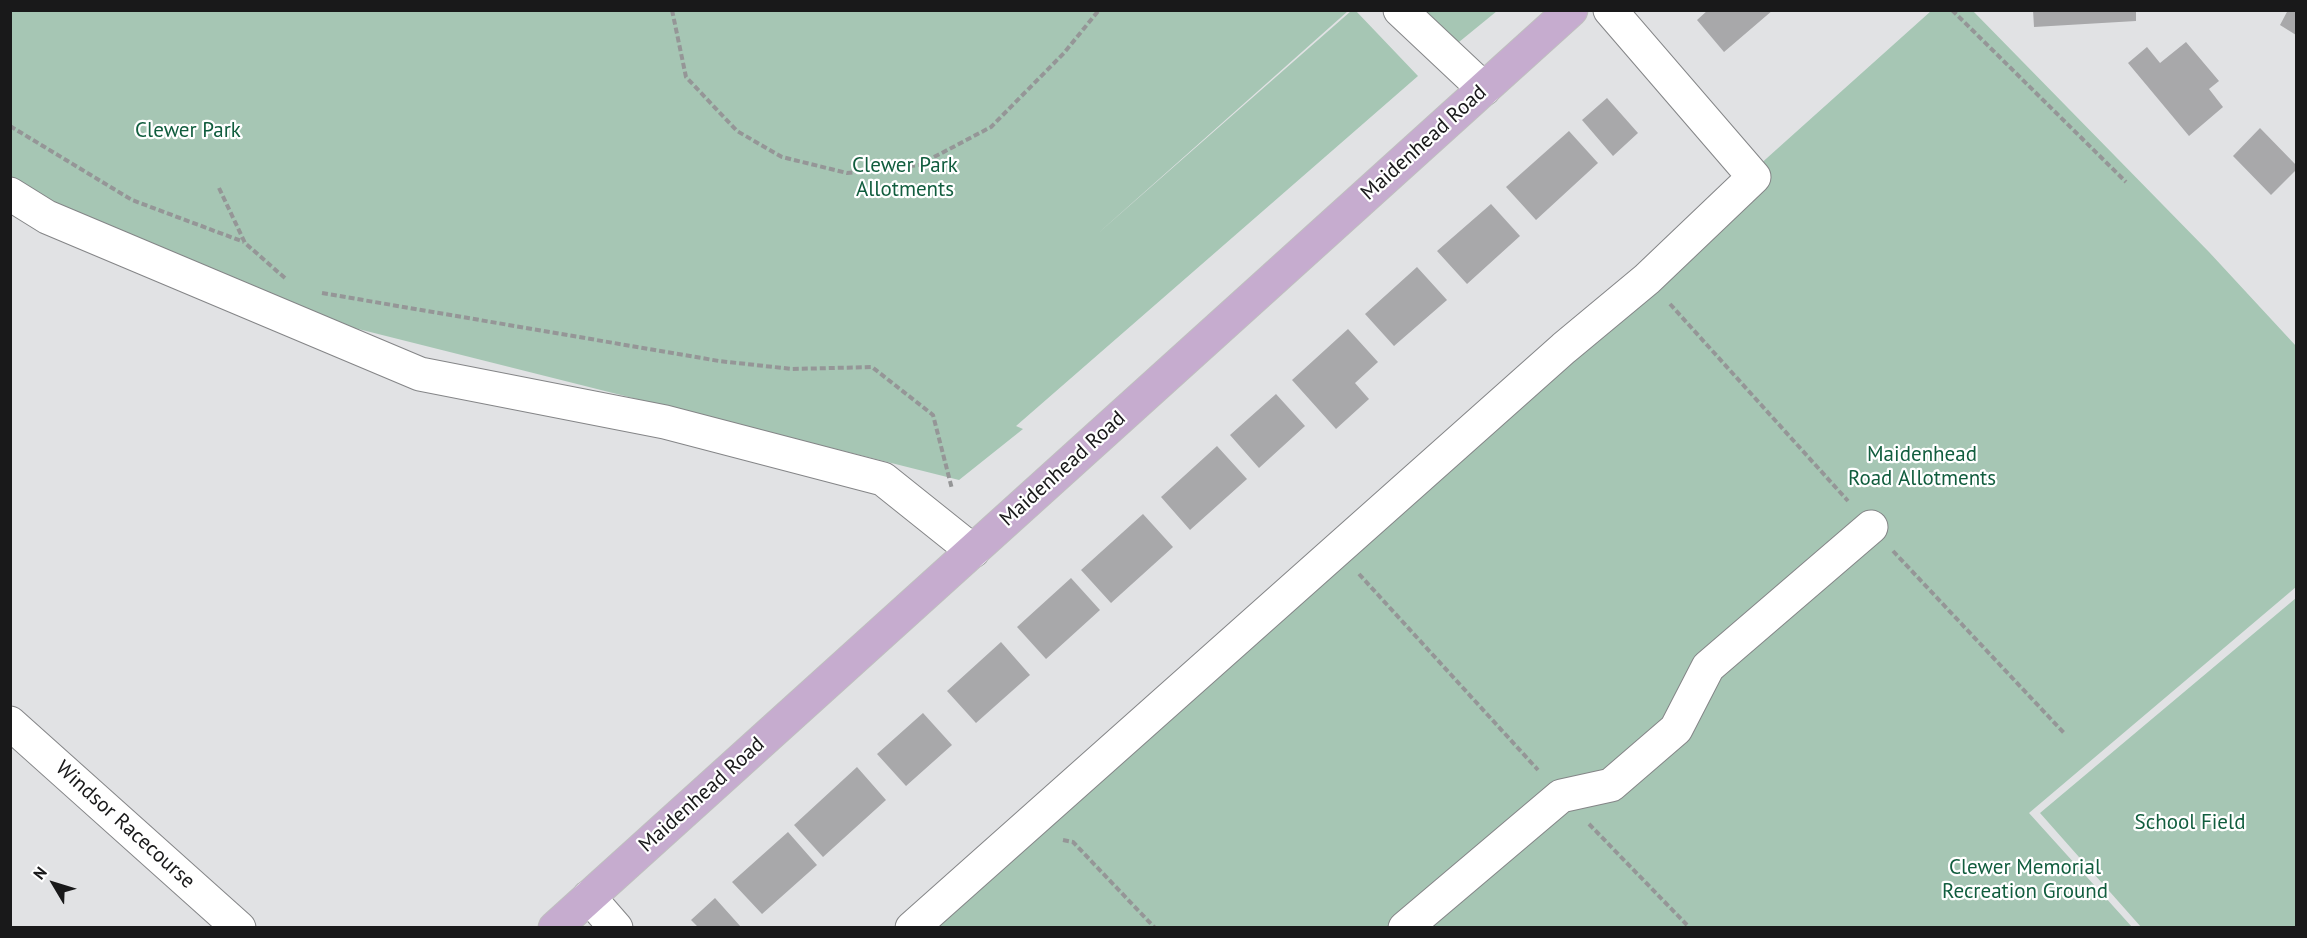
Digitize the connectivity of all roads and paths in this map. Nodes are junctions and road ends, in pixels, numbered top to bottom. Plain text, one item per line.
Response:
1 (672, 10) edge
2 (1099, 10) edge
3 (1400, 10) edge
4 (1571, 10) edge
5 (1610, 10) edge
6 (1952, 10) edge
7 (1484, 89) junction
8 (10, 126) edge
9 (2126, 182) dead end
10 (219, 188) dead end
11 (10, 194) edge
12 (245, 243) junction
13 (289, 281) dead end
14 (321, 293) dead end
15 (953, 493) dead end
16 (1871, 527) dead end
17 (1337, 549) junction
18 (973, 551) junction
19 (10, 723) edge
20 (1561, 796) junction
21 (1022, 829) junction
22 (589, 897) junction
23 (1687, 924) dead end
24 (239, 927) edge
25 (555, 927) edge
26 (616, 927) edge
27 (912, 927) edge
28 (1155, 927) edge
29 (1405, 927) edge

1 - 2 path
3 - 7 lane
4 - 7 main road, Maidenhead Road
5 - 17 lane
6 - 9 path
7 - 18 main road, Maidenhead Road
8 - 12 path
10 - 12 path
11 - 18 lane
12 - 13 path
14 - 15 path
16 - 20 lane
17 - 20 path
17 - 21 lane
18 - 22 main road, Maidenhead Road
19 - 24 lane, Windsor Racecourse
20 - 23 path
20 - 29 lane
21 - 27 lane
21 - 28 path
22 - 25 main road, Maidenhead Road
22 - 26 lane

